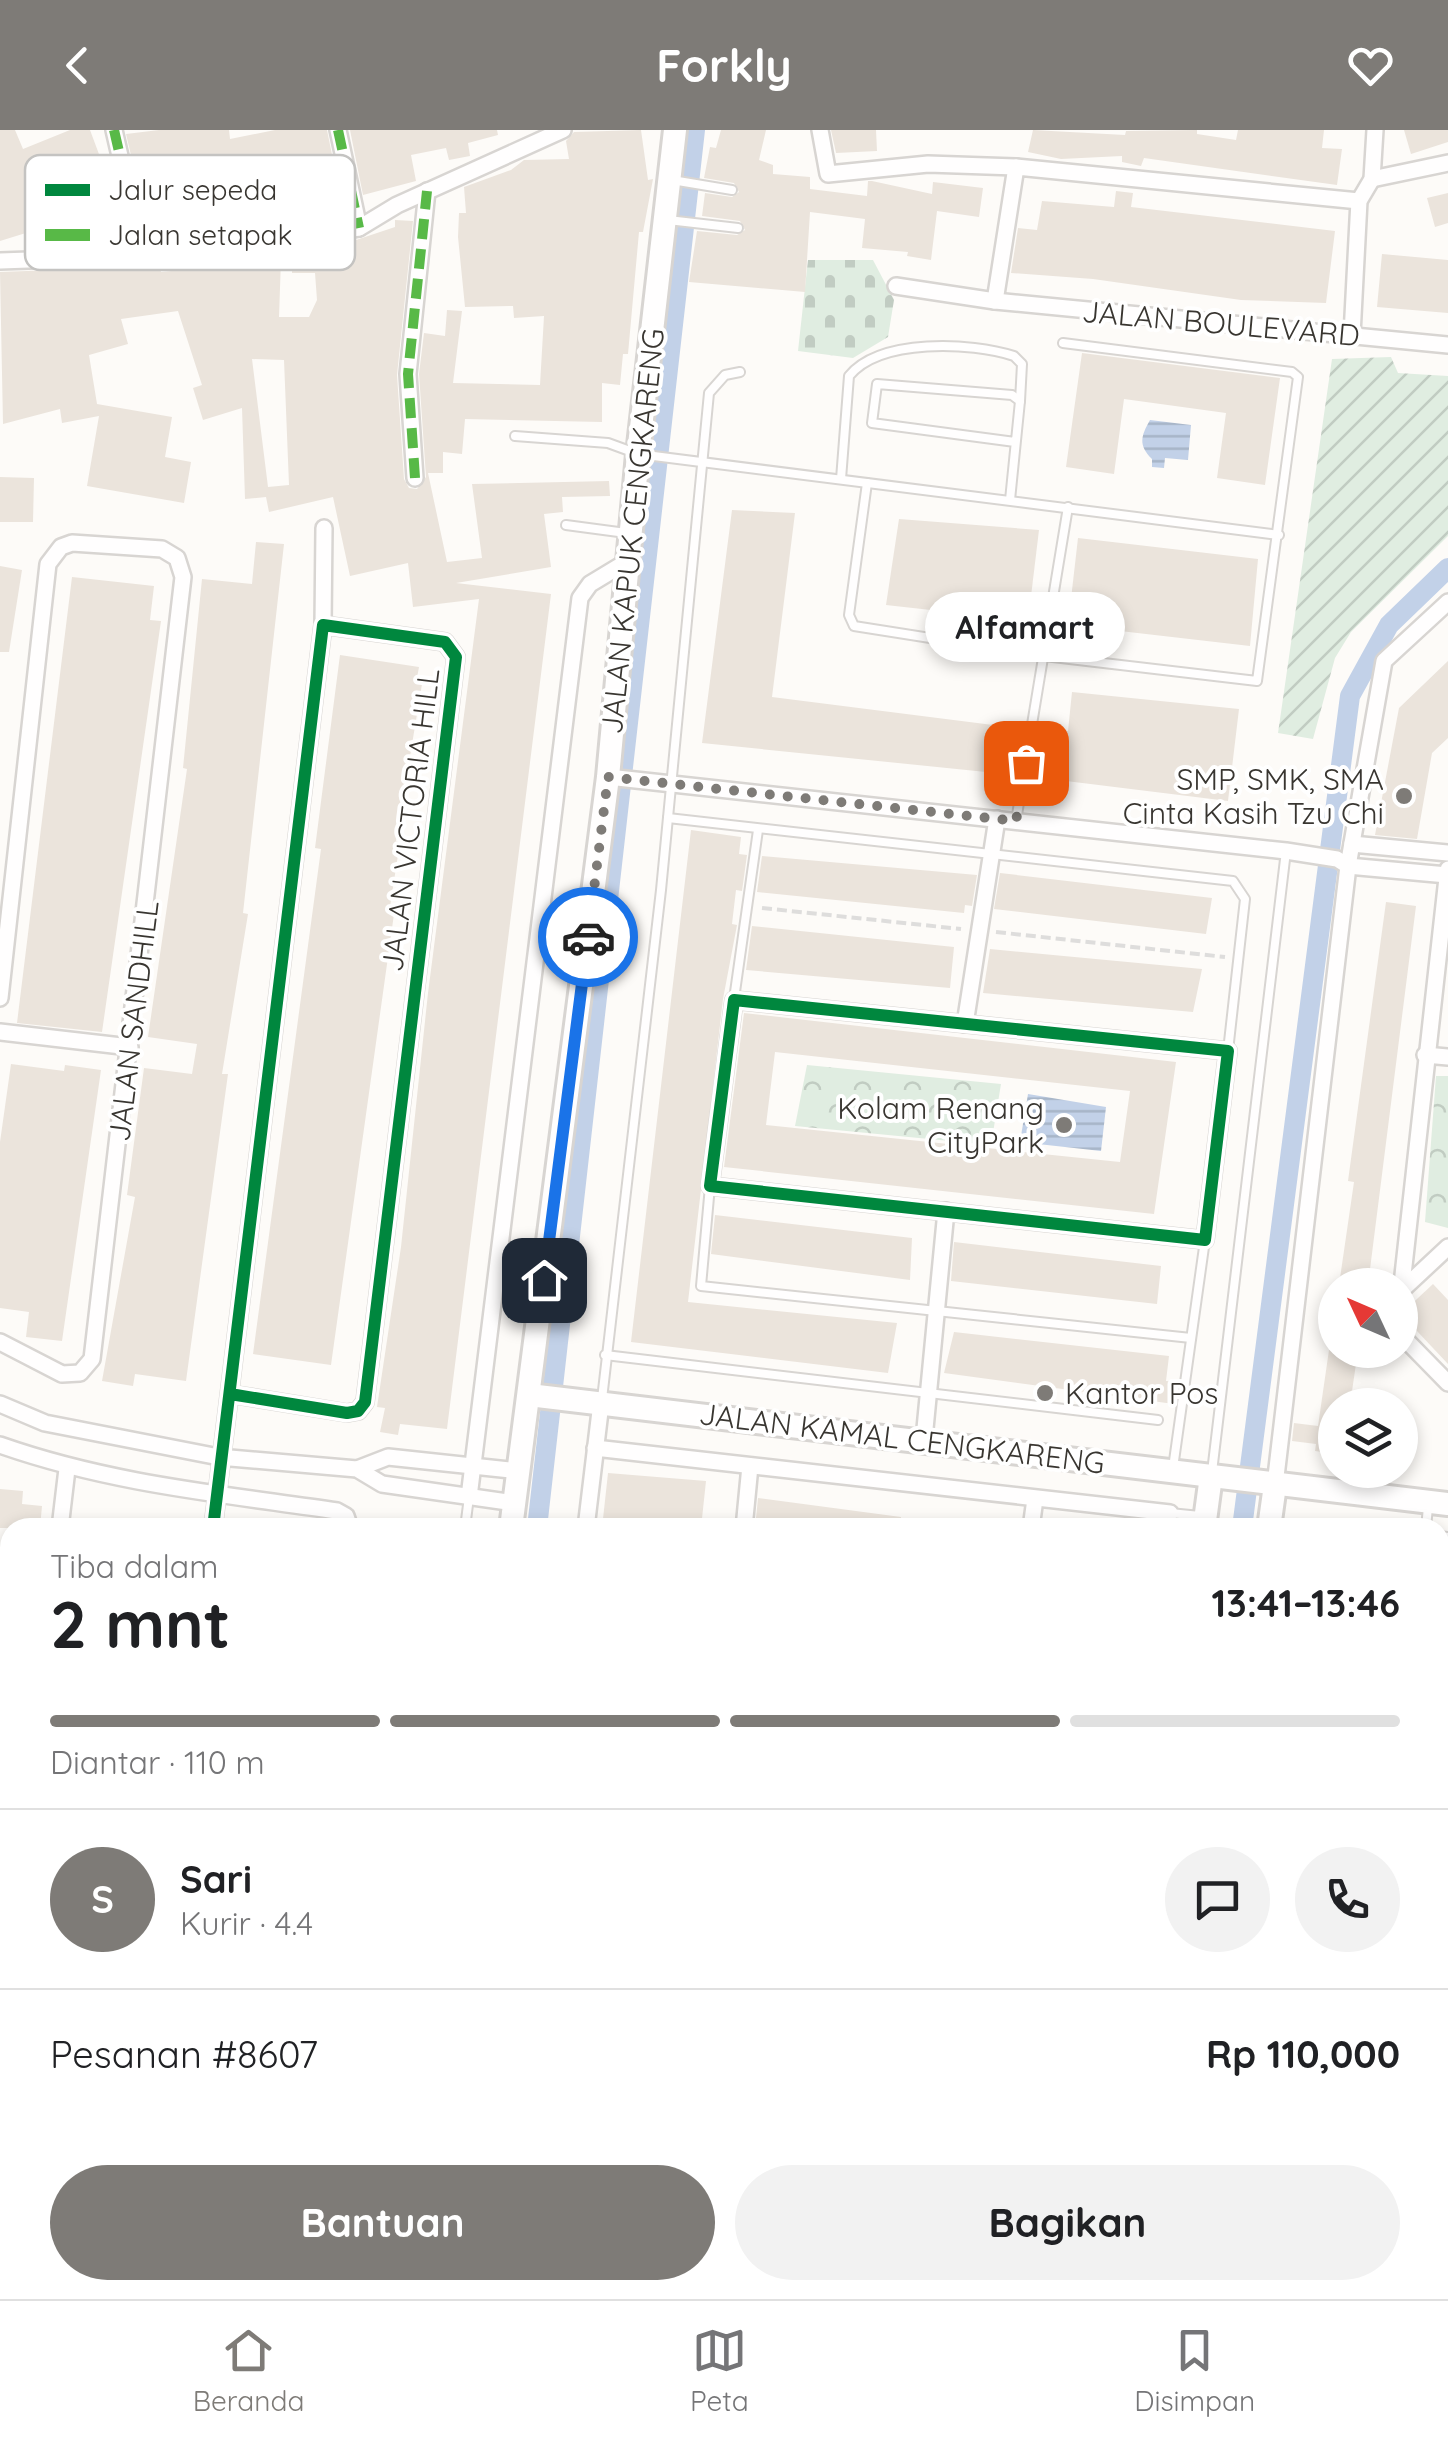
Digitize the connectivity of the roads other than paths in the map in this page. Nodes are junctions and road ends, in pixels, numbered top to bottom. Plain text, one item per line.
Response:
1 (114, 130) edge
2 (338, 130) edge
3 (563, 130) edge
4 (675, 130) edge
5 (820, 130) edge
6 (1375, 130) edge
7 (120, 155) edge
8 (343, 155) edge
9 (1448, 163) edge
10 (1016, 168) junction
11 (1372, 180) junction
12 (673, 181) junction
13 (732, 190) dead end
14 (428, 191) junction
15 (1359, 201) junction
16 (355, 213) edge
17 (667, 220) junction
18 (358, 228) junction
19 (738, 228) dead end
20 (355, 229) edge
21 (25, 260) edge
22 (0, 261) edge
23 (896, 286) dead end
24 (995, 301) junction
25 (1352, 335) junction
26 (1063, 343) dead end
27 (1448, 345) edge
28 (740, 372) dead end
29 (1020, 401) junction
30 (515, 436) dead end
31 (1016, 442) junction
32 (641, 455) junction
33 (700, 461) junction
34 (415, 478) dead end
35 (841, 479) junction
36 (867, 483) junction
37 (1010, 500) junction
38 (1068, 507) junction
39 (566, 525) dead end
40 (324, 528) dead end
41 (630, 534) junction
42 (1280, 535) junction
43 (628, 561) junction
44 (1448, 602) edge
45 (323, 625) junction
46 (1044, 656) junction
47 (611, 777) junction
48 (669, 785) junction
49 (668, 818) junction
50 (996, 819) junction
51 (1016, 821) junction
52 (758, 830) junction
53 (1352, 844) junction
54 (1294, 852) junction
55 (1448, 854) edge
56 (990, 856) junction
57 (1339, 861) junction
58 (1448, 871) edge
59 (0, 998) edge
60 (734, 1000) junction
61 (965, 1024) junction
62 (0, 1032) edge
63 (130, 1047) junction
64 (1228, 1052) junction
65 (1425, 1055) junction
66 (1448, 1057) edge
67 (710, 1186) junction
68 (946, 1210) junction
69 (1205, 1240) junction
70 (1448, 1247) edge
71 (1405, 1268) edge
72 (1418, 1279) edge
73 (935, 1312) junction
74 (1191, 1338) junction
75 (0, 1342) edge
76 (1418, 1352) edge
77 (606, 1355) junction
78 (1448, 1383) edge
79 (928, 1392) junction
80 (230, 1394) junction
81 (533, 1396) junction
82 (601, 1403) junction
83 (0, 1404) edge
84 (1158, 1420) dead end
85 (924, 1439) junction
86 (0, 1445) edge
87 (595, 1448) junction
88 (220, 1457) junction
89 (472, 1464) junction
90 (750, 1466) junction
91 (68, 1469) junction
92 (357, 1470) junction
93 (1173, 1470) junction
94 (519, 1471) junction
95 (1218, 1476) junction
96 (1266, 1484) junction
97 (217, 1496) junction
98 (469, 1497) junction
99 (1034, 1500) junction
100 (514, 1503) junction
101 (1438, 1503) edge
102 (61, 1518) edge
103 (214, 1518) edge
104 (347, 1518) edge
105 (467, 1518) edge
106 (512, 1518) edge
107 (587, 1518) edge
108 (745, 1518) edge
109 (1032, 1518) edge
110 (1156, 1518) edge
111 (1206, 1518) edge
112 (1268, 1518) edge

1 - 7 street
2 - 8 street
3 - 14 street
4 - 12 street, JALAN KAPUK CENGKARENG
5 - 10 street
6 - 11 street
9 - 11 street
10 - 15 street
10 - 24 street
11 - 15 street
12 - 13 lane
12 - 17 street, JALAN KAPUK CENGKARENG
14 - 18 street
14 - 34 street
15 - 25 street
16 - 18 street
17 - 19 lane
17 - 32 street, JALAN KAPUK CENGKARENG
18 - 20 street
21 - 22 street
23 - 24 street, JALAN BOULEVARD
24 - 25 street, JALAN BOULEVARD
25 - 27 street, JALAN BOULEVARD
26 - 42 lane
28 - 33 lane
29 - 31 lane
29 - 31 lane
29 - 35 lane
30 - 32 lane
31 - 37 lane
32 - 33 lane
32 - 41 street, JALAN KAPUK CENGKARENG
33 - 35 lane
33 - 48 lane
35 - 36 lane
36 - 37 lane
36 - 46 lane
37 - 38 lane
38 - 42 lane
38 - 46 lane
39 - 41 lane
40 - 45 street
41 - 43 street, JALAN KAPUK CENGKARENG
42 - 46 lane
43 - 47 street, JALAN KAPUK CENGKARENG
43 - 89 street
44 - 53 street
45 - 80 street
45 - 80 street, JALAN VICTORIA HILL
46 - 51 lane
47 - 48 street
47 - 81 street, JALAN KAPUK CENGKARENG
48 - 49 lane
48 - 50 street
49 - 52 lane
49 - 77 lane
50 - 51 street
50 - 56 street
51 - 54 street
52 - 56 lane
52 - 60 lane
53 - 55 street
53 - 57 street
54 - 57 street
54 - 95 lane
56 - 61 street
56 - 64 lane
57 - 58 street
57 - 96 street
58 - 65 street
59 - 63 street, JALAN SANDHILL
60 - 61 street
60 - 67 street
61 - 64 street
62 - 63 street
63 - 75 street, JALAN SANDHILL
64 - 69 street
65 - 66 street
65 - 71 street
67 - 68 street
67 - 73 lane
68 - 69 street
68 - 73 street
69 - 74 lane
70 - 72 street
73 - 74 lane
73 - 79 street
74 - 93 lane
76 - 78 street
77 - 79 lane
77 - 82 lane
79 - 84 lane
79 - 85 street
80 - 88 street
81 - 82 street, JALAN KAMAL CENGKARENG
81 - 94 street, JALAN KAPUK CENGKARENG
82 - 85 street, JALAN KAMAL CENGKARENG
82 - 87 street
83 - 88 street
85 - 93 street, JALAN KAMAL CENGKARENG
86 - 91 street
87 - 90 street
87 - 107 street
88 - 92 street
88 - 97 street
89 - 92 street
89 - 94 street
89 - 98 street
90 - 99 street
90 - 108 street
91 - 97 street
91 - 102 street
92 - 98 street
93 - 95 street, JALAN KAMAL CENGKARENG
94 - 100 street, JALAN KAPUK CENGKARENG
95 - 96 street, JALAN KAMAL CENGKARENG
95 - 111 street
96 - 101 street, JALAN KAMAL CENGKARENG
96 - 112 street
97 - 103 street
97 - 104 street
98 - 100 street
98 - 105 lane
99 - 109 street
99 - 110 street
100 - 106 street, JALAN KAPUK CENGKARENG

